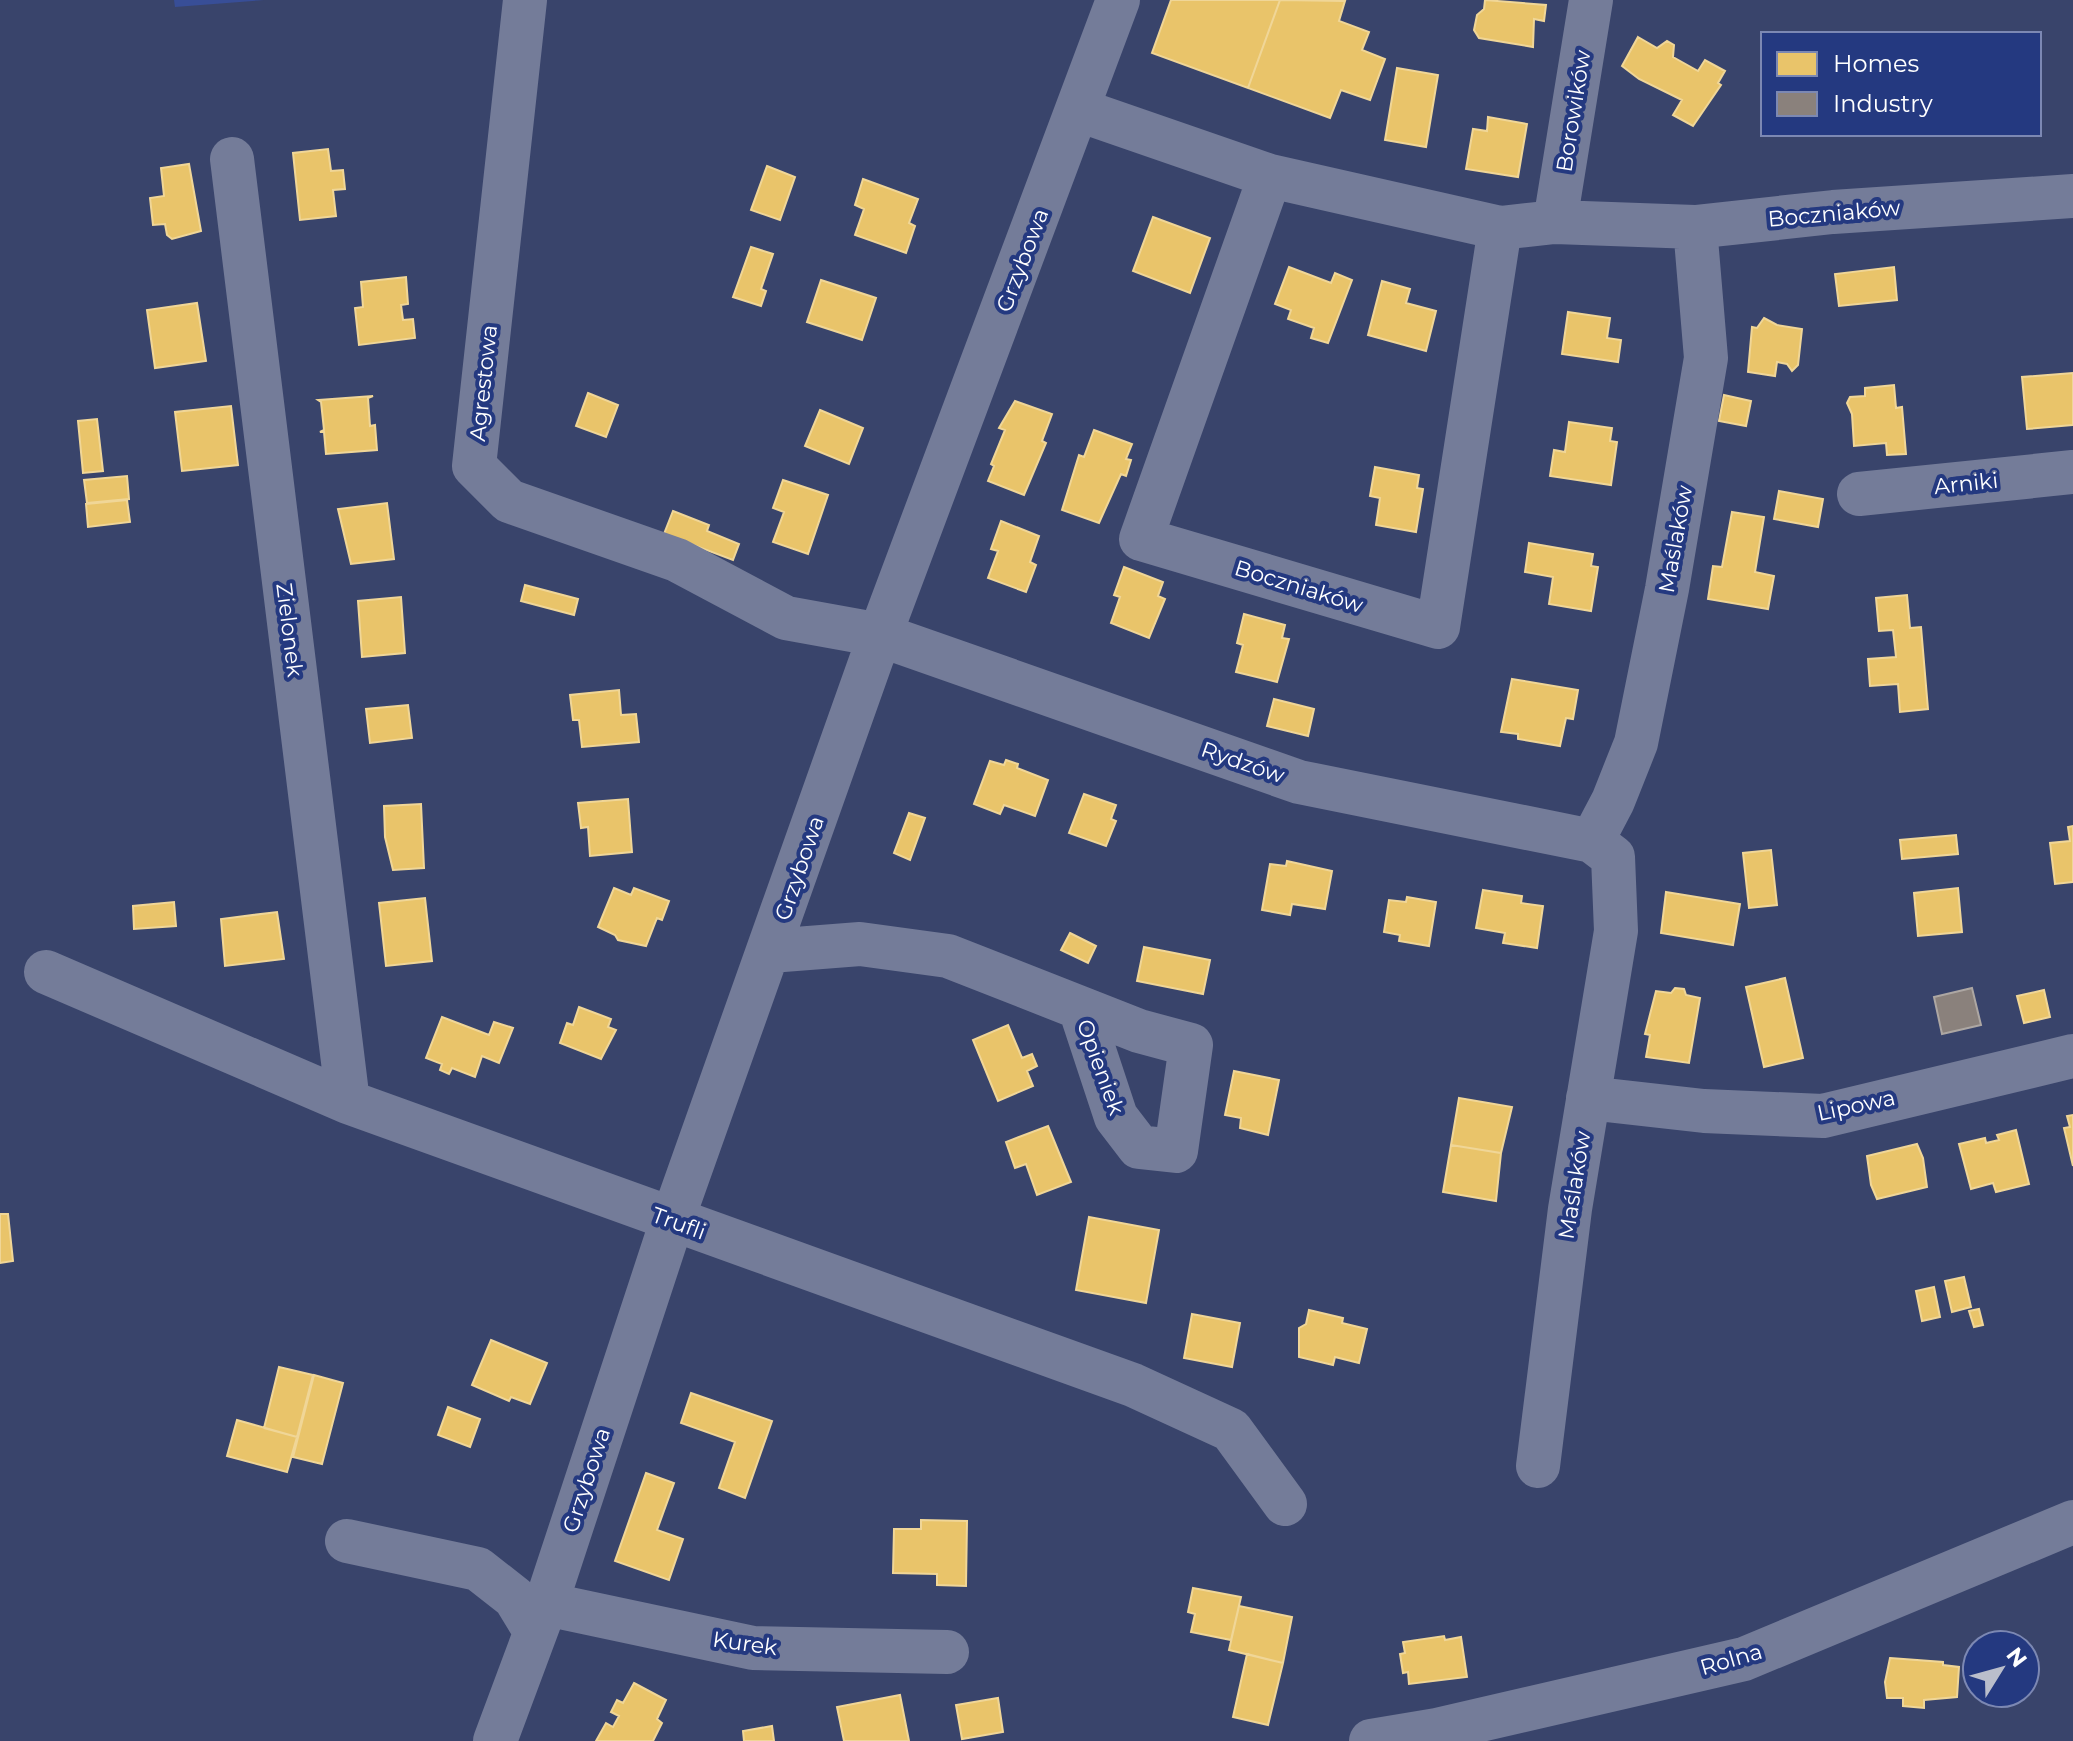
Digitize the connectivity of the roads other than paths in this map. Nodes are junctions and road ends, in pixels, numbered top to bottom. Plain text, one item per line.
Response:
1 (525, 0) edge
2 (1118, 0) edge
3 (1591, 0) edge
4 (1079, 110) junction
5 (232, 159) dead end
6 (1270, 176) junction
7 (2073, 196) edge
8 (1555, 222) junction
9 (1695, 227) junction
10 (1500, 228) junction
11 (2073, 472) edge
12 (1859, 494) dead end
13 (880, 635) junction
14 (1602, 849) junction
15 (770, 951) junction
16 (46, 972) dead end
17 (1080, 1008) dead end
18 (2073, 1056) edge
19 (1588, 1098) junction
20 (348, 1102) junction
21 (672, 1221) junction
22 (1538, 1466) dead end
23 (1285, 1504) dead end
24 (2073, 1522) edge
25 (347, 1541) dead end
26 (565, 1546) junction
27 (478, 1569) junction
28 (540, 1618) junction
29 (947, 1652) dead end
30 (1506, 1728) edge
31 (495, 1741) edge
32 (1371, 1741) edge

1 - 13 street, Agrestowa
2 - 4 street, Grzybowa
3 - 8 street, Borowików
4 - 6 street, Boczniaków
4 - 13 street, Grzybowa
5 - 20 street, Zielonek
6 - 10 street, Boczniaków
6 - 10 street, Boczniaków
7 - 9 street, Boczniaków
8 - 9 street, Boczniaków
8 - 10 street, Boczniaków
9 - 14 street, Maślaków
11 - 12 street, Arniki
13 - 14 street, Rydzów
13 - 15 street, Grzybowa
14 - 19 street, Maślaków
15 - 17 street, Opieniek
15 - 21 street, Grzybowa
16 - 20 street, Trufli
18 - 19 street, Lipowa
19 - 22 street, Maślaków
20 - 21 street, Trufli
21 - 23 street, Trufli
21 - 26 street, Grzybowa
24 - 30 street, Rolna
25 - 27 street
26 - 27 street
26 - 28 street, Grzybowa
27 - 28 street
28 - 29 street, Kurek
28 - 31 street, Grzybowa
30 - 32 street, Rolna

